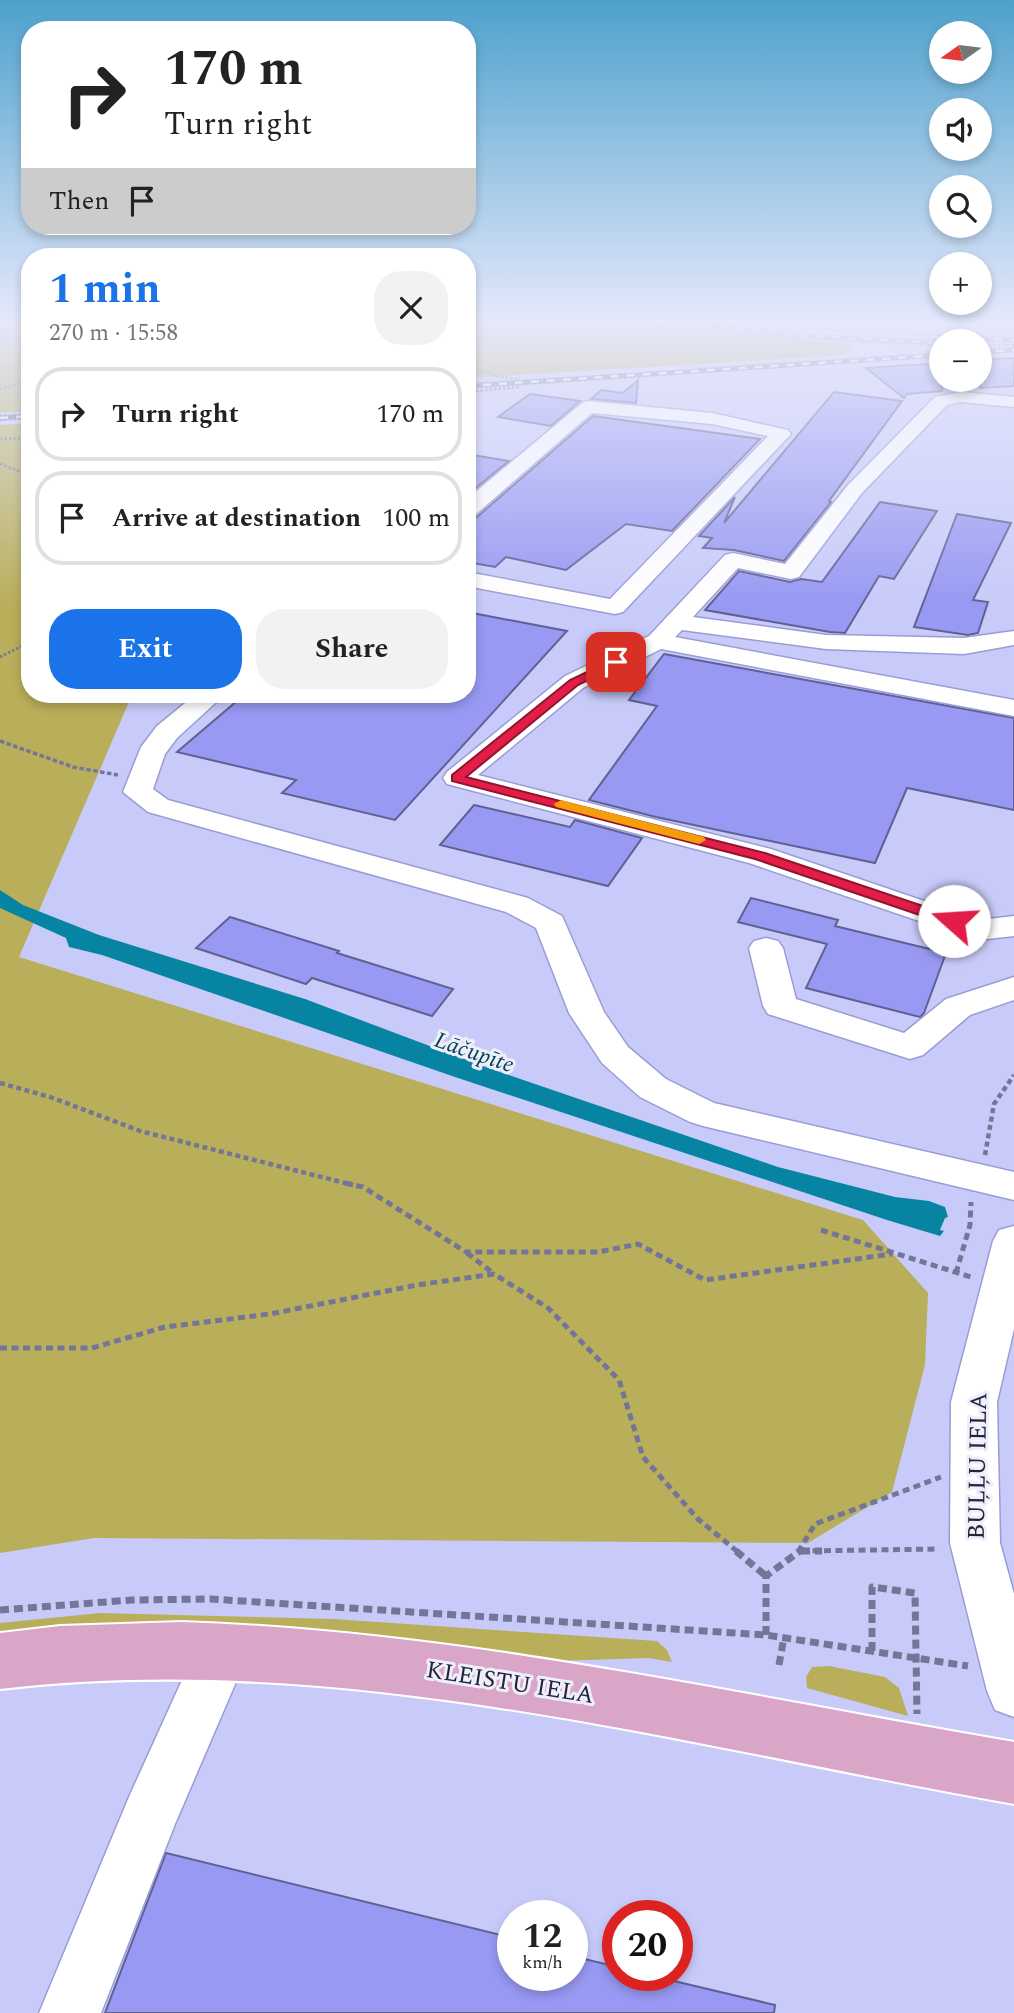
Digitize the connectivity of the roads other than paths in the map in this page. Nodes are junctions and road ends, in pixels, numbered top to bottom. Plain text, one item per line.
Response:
1 (576, 418) edge
2 (685, 418) edge
3 (925, 418) edge
4 (476, 502) edge
5 (476, 581) edge
6 (476, 596) edge
7 (654, 630) junction
8 (1014, 638) edge
9 (201, 703) edge
10 (1014, 708) edge
11 (1014, 926) edge
12 (766, 948) dead end
13 (1014, 988) edge
14 (1014, 1186) edge
15 (1014, 1241) edge
16 (218, 1650) junction
17 (0, 1661) edge
18 (1014, 1691) edge
19 (1014, 1773) edge
20 (70, 2013) edge

1 - 4 street
2 - 5 street
3 - 7 street
6 - 7 street
7 - 8 street
7 - 10 street
7 - 11 street
9 - 14 street
12 - 13 street
15 - 18 street, BUĻĻU IELA
16 - 17 main road, KLEISTU IELA
16 - 19 main road, KLEISTU IELA
16 - 20 street

